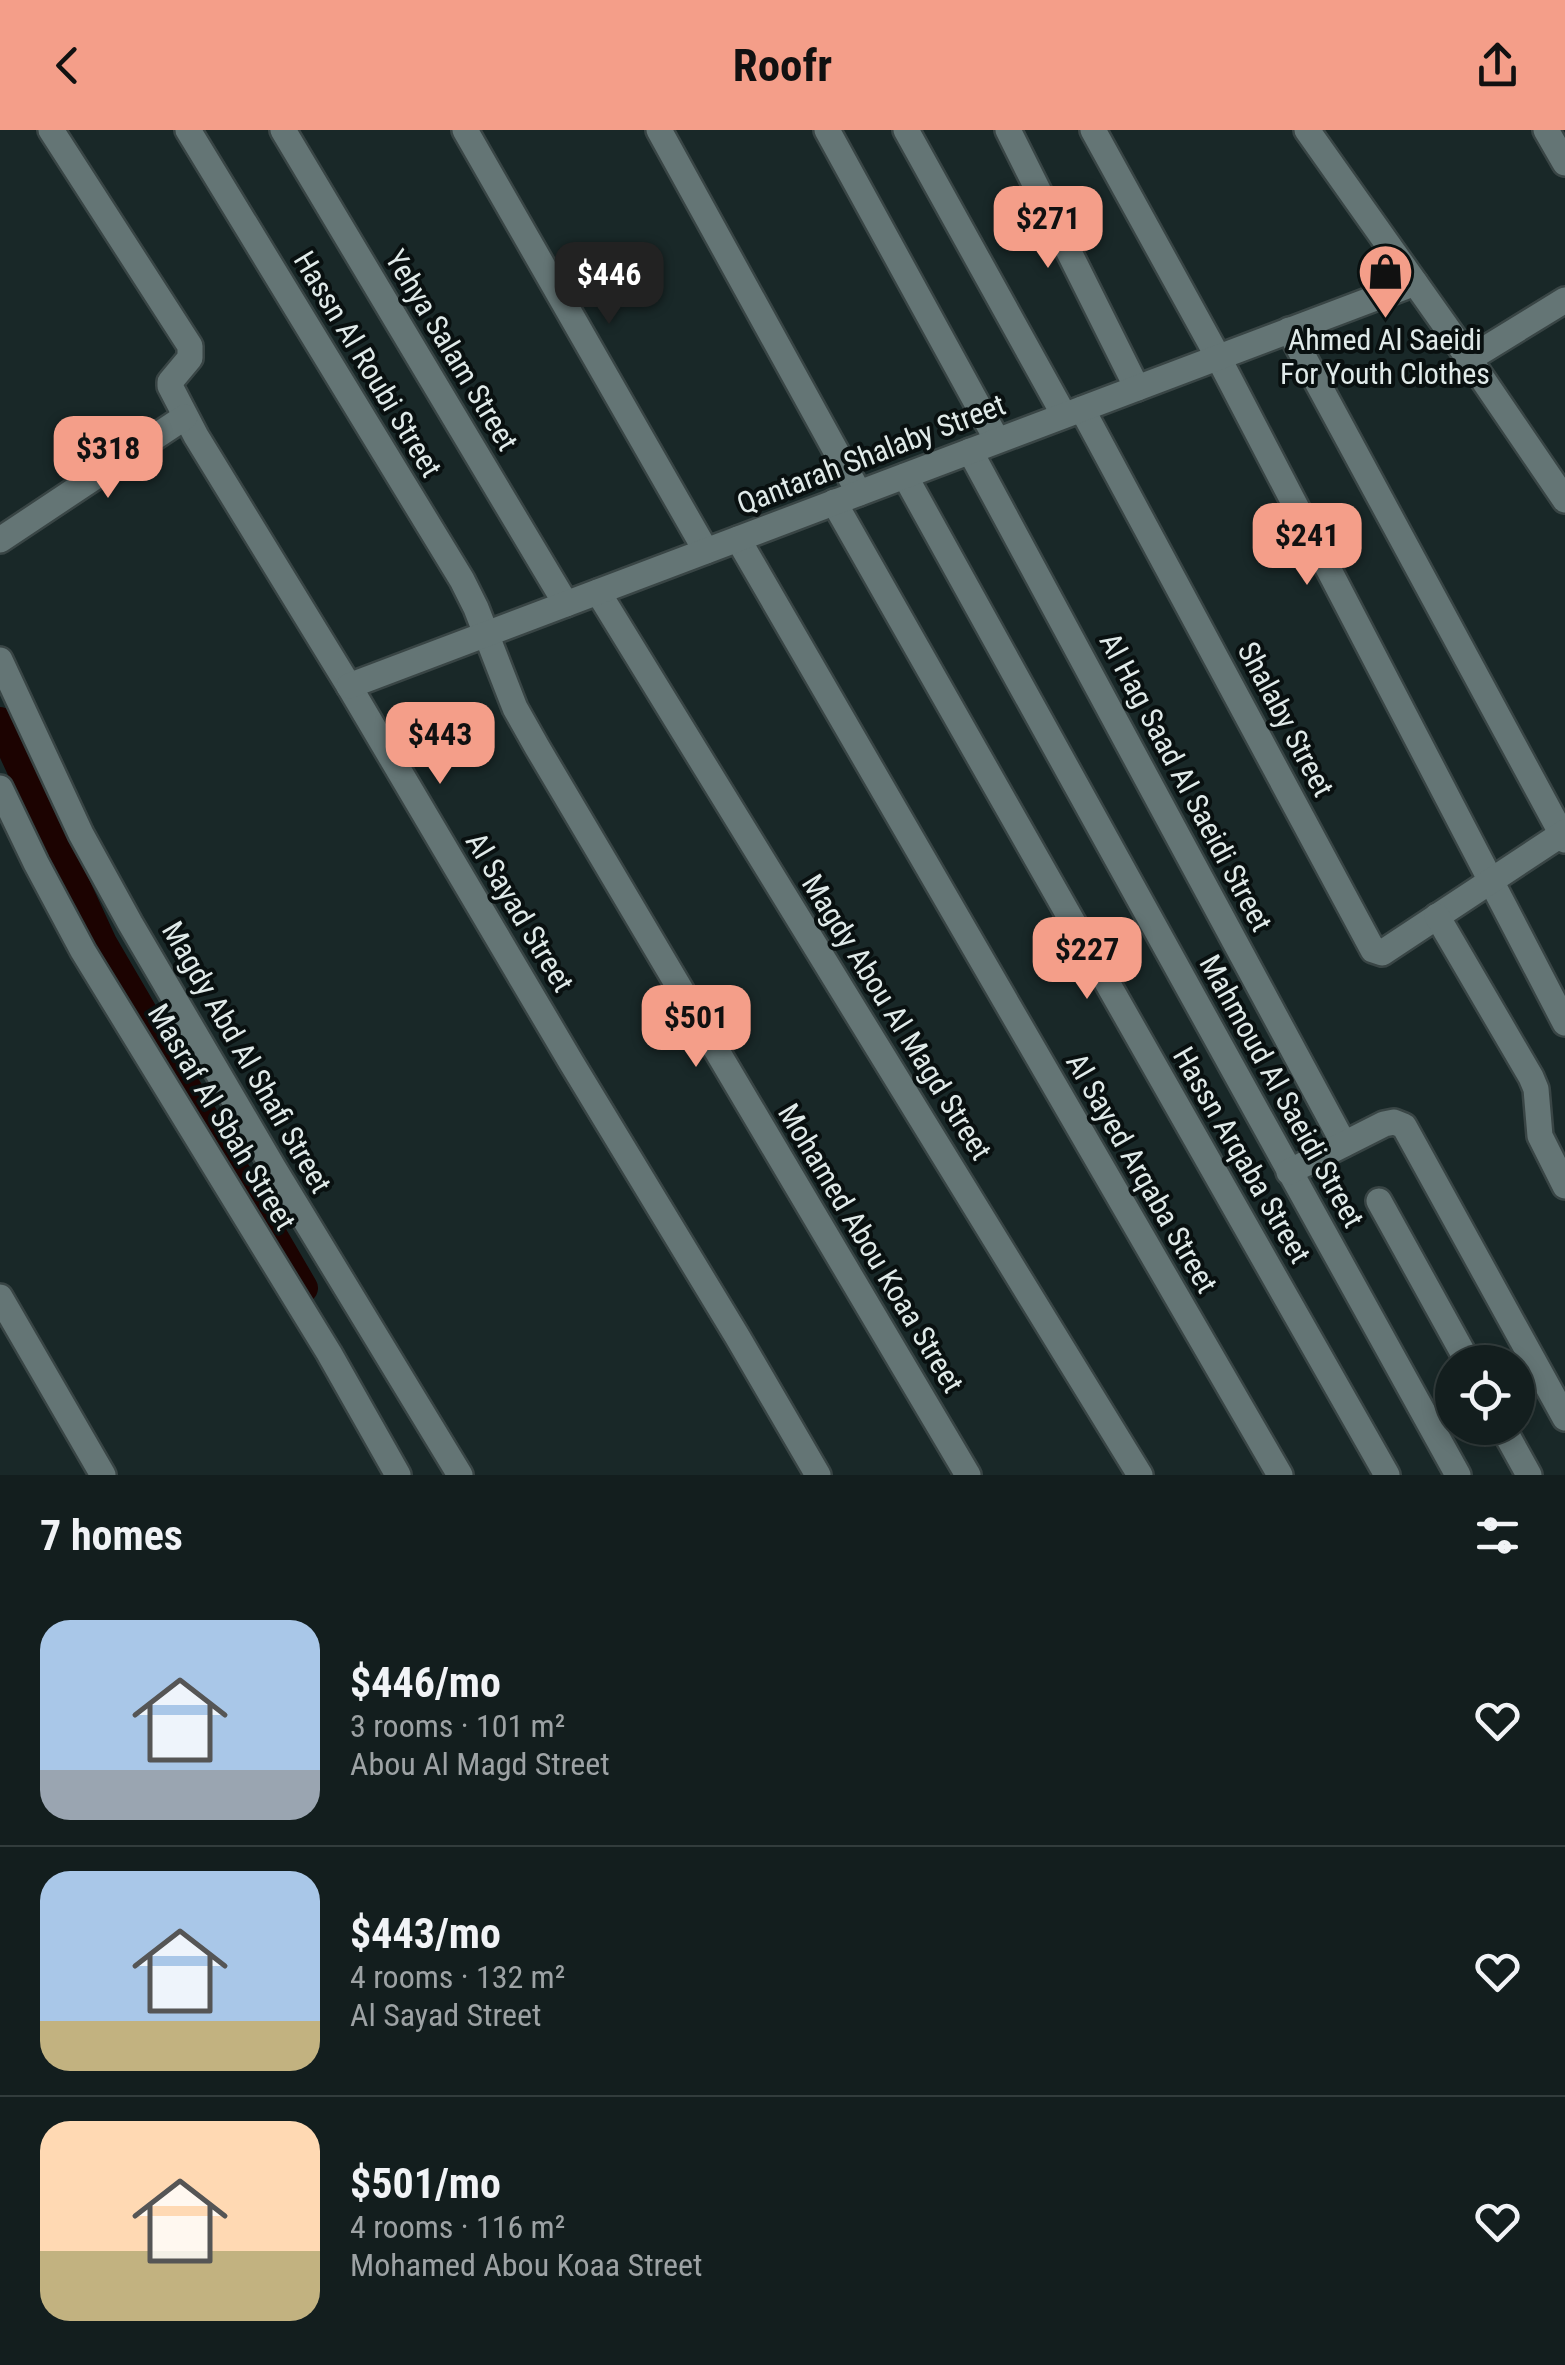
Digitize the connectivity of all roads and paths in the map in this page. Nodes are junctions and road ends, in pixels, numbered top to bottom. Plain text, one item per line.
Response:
1 (51, 130) edge
2 (188, 130) edge
3 (283, 130) edge
4 (465, 130) edge
5 (659, 130) edge
6 (827, 130) edge
7 (906, 130) edge
8 (1008, 130) edge
9 (1093, 130) edge
10 (1307, 130) edge
11 (1546, 130) edge
12 (1565, 162) edge
13 (1416, 283) junction
14 (1565, 300) edge
15 (1289, 330) junction
16 (1218, 357) junction
17 (1470, 359) junction
18 (1137, 388) junction
19 (1073, 412) junction
20 (185, 417) junction
21 (997, 440) junction
22 (970, 451) junction
23 (905, 476) junction
24 (859, 493) junction
25 (1565, 500) edge
26 (834, 502) junction
27 (738, 539) junction
28 (0, 540) edge
29 (706, 551) junction
30 (598, 592) junction
31 (566, 604) junction
32 (486, 634) junction
33 (0, 660) edge
34 (349, 686) junction
35 (0, 788) edge
36 (1564, 835) edge
37 (1490, 880) junction
38 (1437, 916) junction
39 (1565, 1023) edge
40 (1344, 1144) junction
41 (1290, 1172) junction
42 (1565, 1186) edge
43 (1379, 1201) dead end
44 (0, 1297) edge
45 (1459, 1345) edge
46 (1565, 1418) edge
47 (1512, 1445) edge
48 (102, 1475) edge
49 (398, 1475) edge
50 (460, 1475) edge
51 (818, 1475) edge
52 (968, 1475) edge
53 (1140, 1475) edge
54 (1280, 1475) edge
55 (1386, 1475) edge
56 (1458, 1475) edge
57 (1529, 1475) edge

1 - 20 street, Al Sayad Street
2 - 32 street, Hassn Al Roubi Street
3 - 31 street, Yehya Salam Street
4 - 29 street
5 - 24 street
6 - 21 street
7 - 19 street, Shalaby Street
8 - 18 street
9 - 16 street
10 - 13 street
11 - 12 street
13 - 15 street, Qantarah Shalaby Street
13 - 17 street
14 - 17 street
15 - 16 street, Qantarah Shalaby Street
15 - 36 street
16 - 18 street, Qantarah Shalaby Street
16 - 37 street
17 - 25 street
18 - 19 street, Qantarah Shalaby Street
19 - 21 street, Qantarah Shalaby Street
19 - 38 street, Shalaby Street
20 - 28 street
20 - 34 street, Al Sayad Street
21 - 22 street, Qantarah Shalaby Street
22 - 23 street, Qantarah Shalaby Street
22 - 40 street, Al Hag Saad Al Saeidi Street
23 - 24 street, Qantarah Shalaby Street
23 - 41 street, Mahmoud Al Saeidi Street
24 - 26 street, Qantarah Shalaby Street
26 - 27 street, Qantarah Shalaby Street
26 - 55 street, Hassn Arqaba Street
27 - 29 street, Qantarah Shalaby Street
27 - 54 street, Al Sayed Arqaba Street
29 - 30 street, Qantarah Shalaby Street
30 - 31 street, Qantarah Shalaby Street
30 - 53 street, Magdy Abou Al Magd Street
31 - 32 street, Qantarah Shalaby Street
32 - 34 street, Qantarah Shalaby Street
32 - 52 street, Mohamed Abou Koaa Street
33 - 50 street, Magdy Abd Al Shafi Street
34 - 51 street, Al Sayad Street
35 - 49 street, Masraf Al Sbah Street
36 - 37 street
37 - 38 street
37 - 39 street
38 - 42 street
40 - 41 street
40 - 46 street
41 - 56 street, Mahmoud Al Saeidi Street
43 - 45 street
44 - 48 street
47 - 57 street

